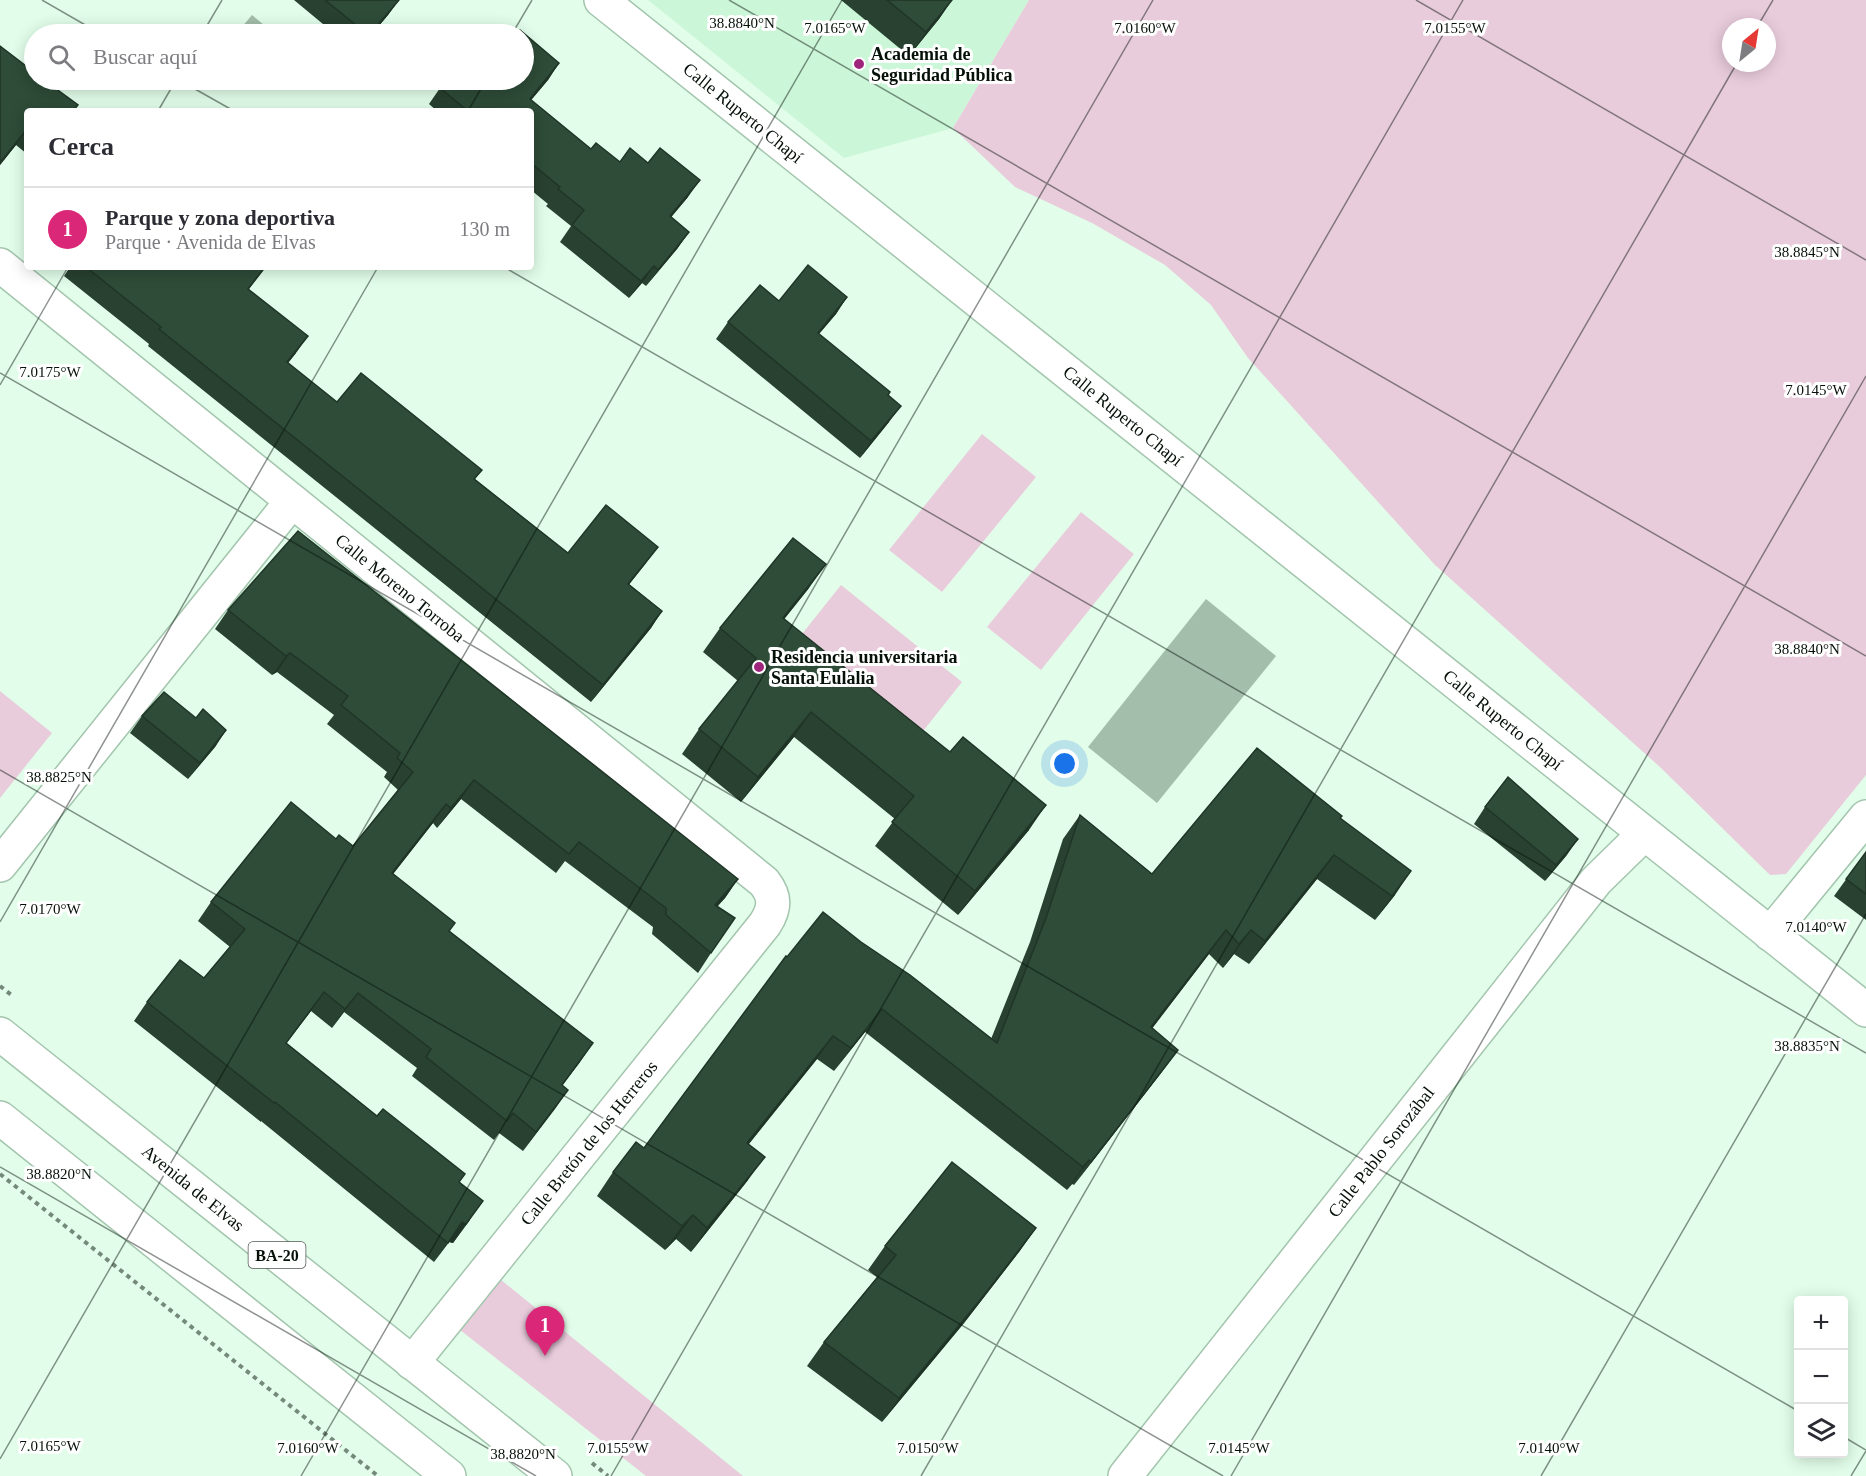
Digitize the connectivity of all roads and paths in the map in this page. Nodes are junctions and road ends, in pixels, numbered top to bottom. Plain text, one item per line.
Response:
1 (602, 0) edge
2 (6, 282) edge
3 (292, 501) junction
4 (1866, 817) edge
5 (1644, 834) junction
6 (0, 865) edge
7 (765, 924) joint
8 (1770, 934) junction
9 (1866, 1010) edge
10 (0, 1034) edge
11 (0, 1118) edge
12 (0, 1174) edge
13 (412, 1363) junction
14 (378, 1476) edge
15 (449, 1476) edge
16 (555, 1476) edge
17 (1125, 1476) edge

1 - 5 main road, Calle Ruperto Chapí
2 - 3 main road, Calle Moreno Torroba
3 - 6 main road
3 - 7 main road, Calle Moreno Torroba
4 - 8 main road
5 - 8 main road, Calle Ruperto Chapí
5 - 17 main road, Calle Pablo Sorozábal
7 - 13 main road, Calle Bretón de los Herreros
8 - 9 main road, Calle Ruperto Chapí
10 - 13 main road, Avenida de Elvas / BA-20
11 - 15 main road
12 - 14 path
13 - 16 main road, Avenida de Elvas / BA-20

